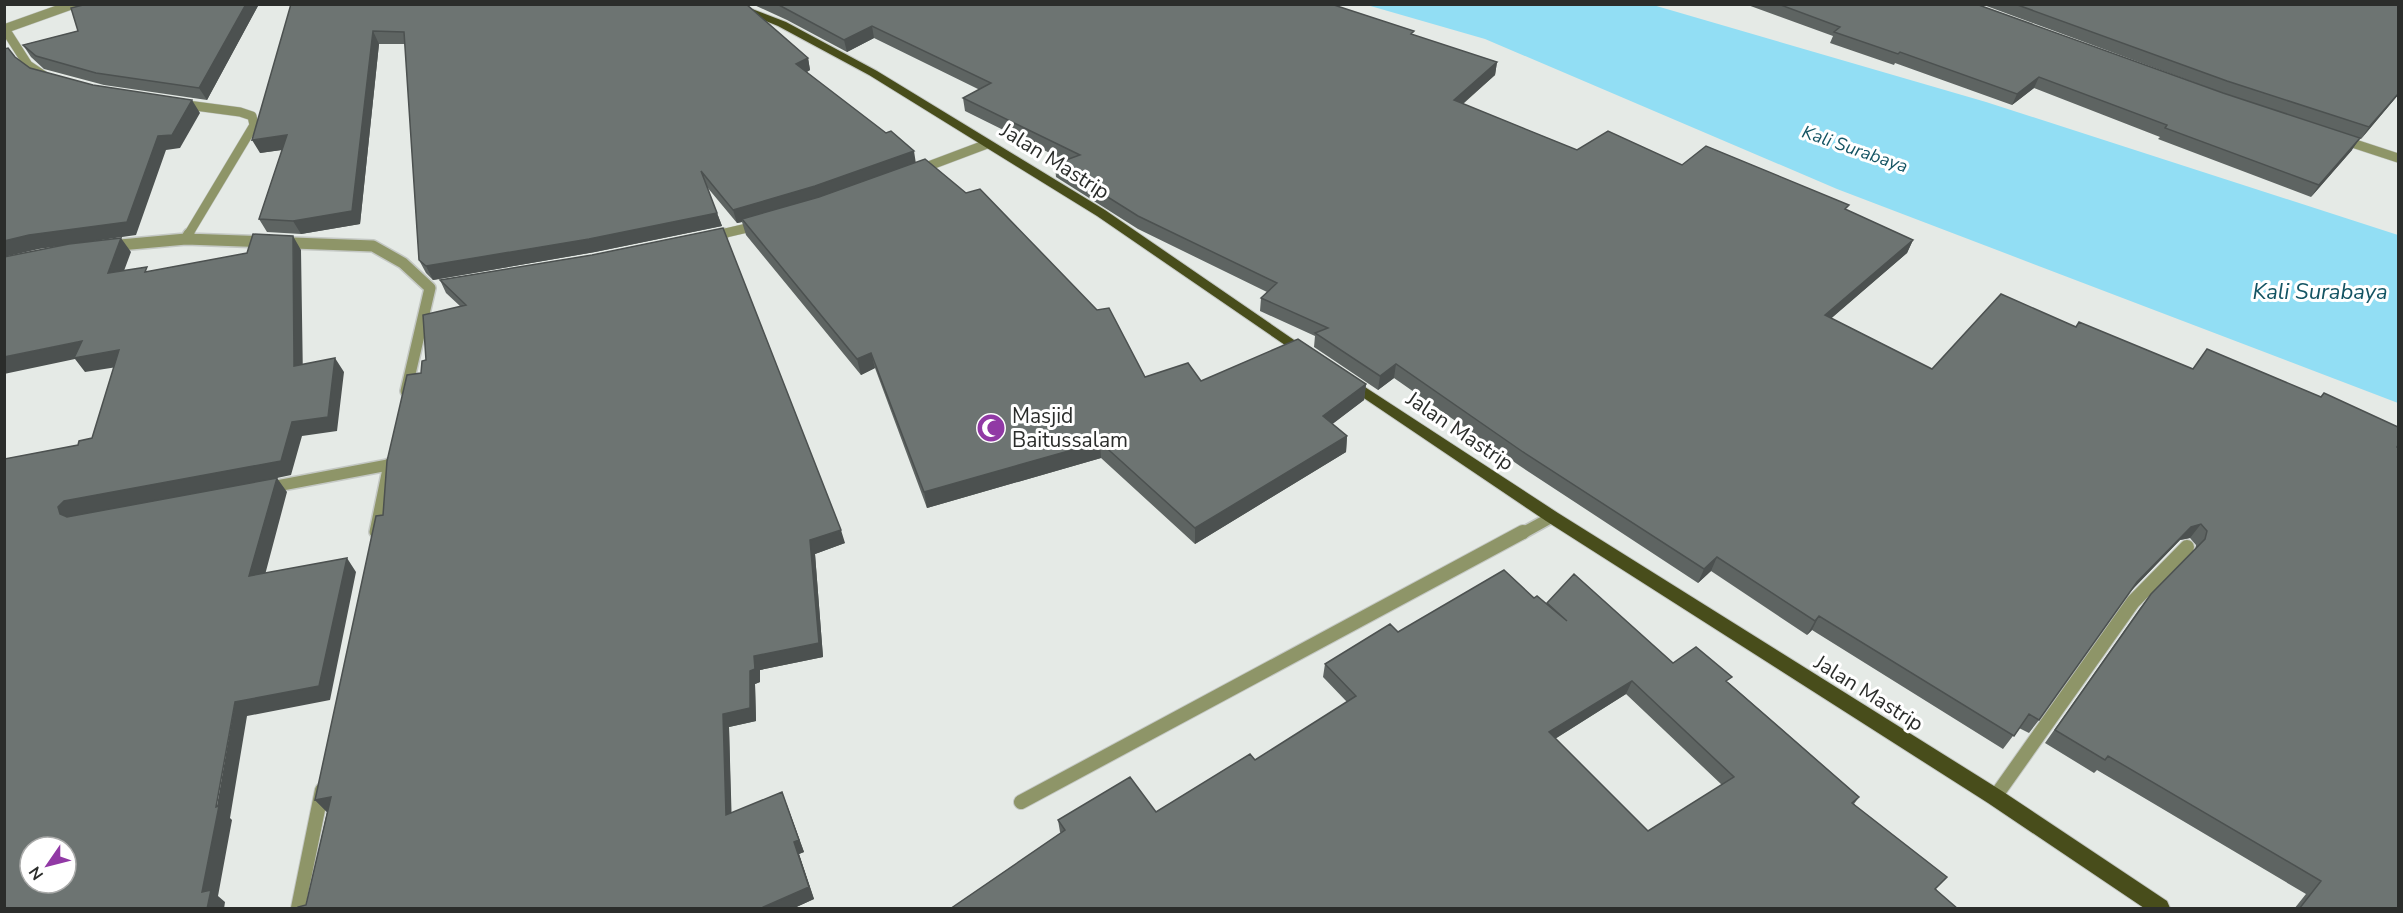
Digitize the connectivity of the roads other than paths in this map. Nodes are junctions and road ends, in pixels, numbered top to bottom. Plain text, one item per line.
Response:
1 (74, 4) edge
2 (729, 4) edge
3 (5, 29) edge
4 (52, 78) edge
5 (172, 103) edge
6 (2333, 136) edge
7 (987, 144) junction
8 (2398, 158) edge
9 (903, 176) edge
10 (773, 221) edge
11 (186, 239) junction
12 (698, 240) edge
13 (92, 249) edge
14 (1316, 360) edge
15 (1336, 373) edge
16 (404, 399) edge
17 (251, 491) edge
18 (1552, 517) junction
19 (372, 547) edge
20 (2187, 547) edge
21 (324, 780) edge
22 (1995, 797) junction
23 (1021, 802) dead end
24 (297, 909) edge
25 (2160, 909) edge

1 - 3 street
2 - 7 main road, Jalan Mastrip
3 - 4 street
5 - 11 street
6 - 8 street
7 - 9 street
7 - 14 main road, Jalan Mastrip
10 - 12 street
11 - 13 street
11 - 16 street
15 - 18 main road, Jalan Mastrip
17 - 19 street
18 - 22 main road, Jalan Mastrip
18 - 23 street
20 - 22 street
21 - 24 street
22 - 25 main road, Jalan Mastrip

